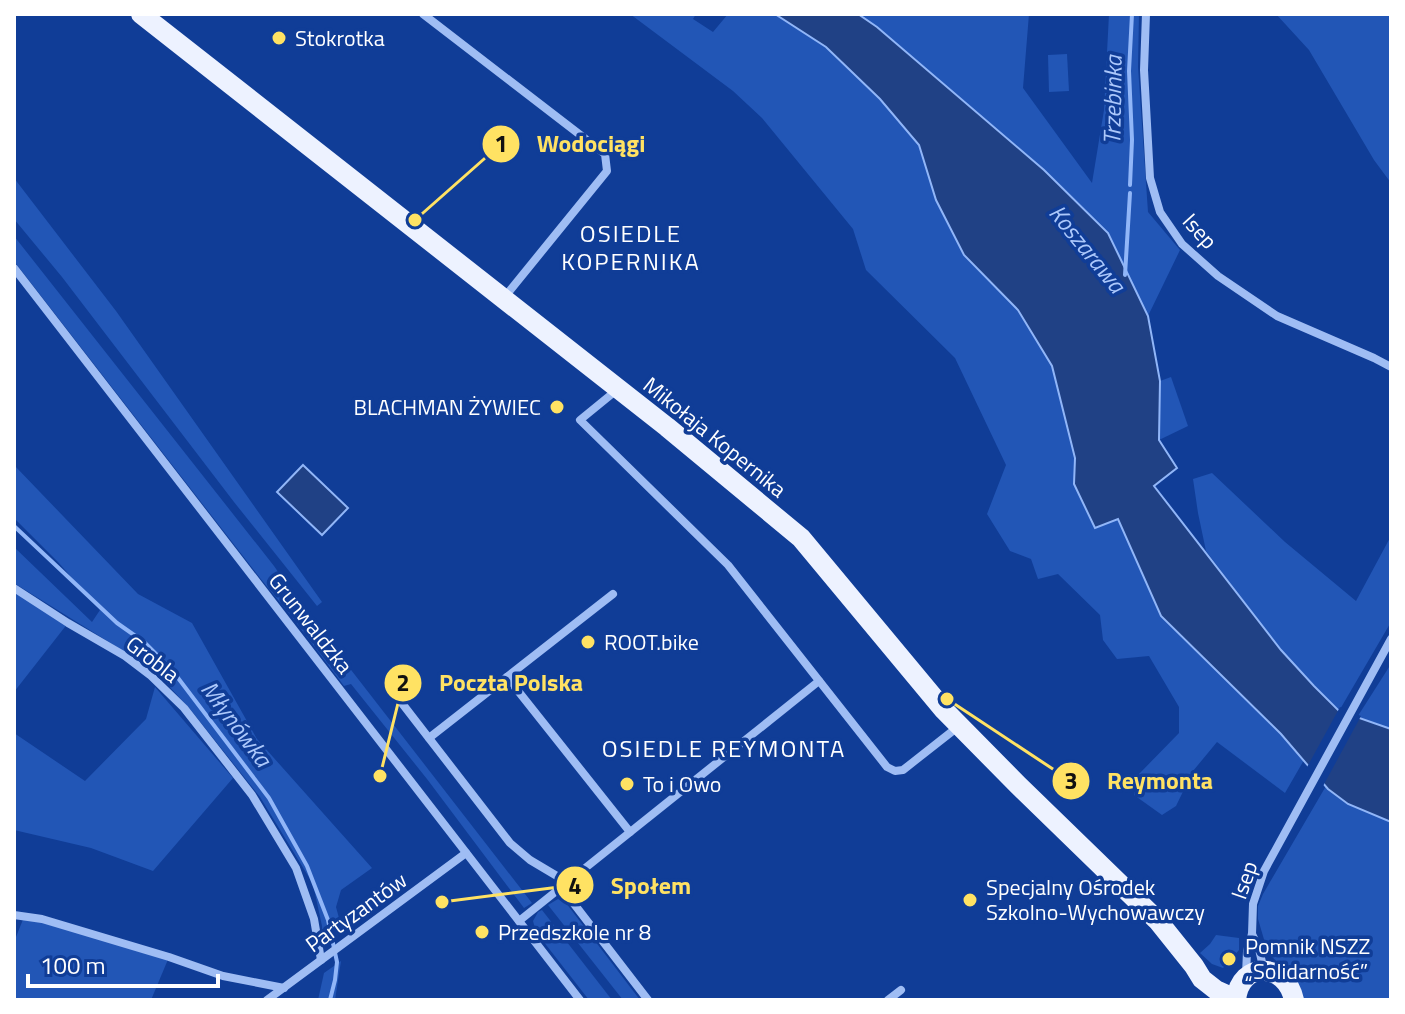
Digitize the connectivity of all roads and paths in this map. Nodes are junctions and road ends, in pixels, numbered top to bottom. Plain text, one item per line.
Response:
1 (141, 14) edge
2 (423, 14) edge
3 (1146, 14) edge
4 (14, 268) edge
5 (503, 299) junction
6 (1391, 367) edge
7 (618, 389) junction
8 (14, 588) edge
9 (613, 594) dead end
10 (1391, 639) edge
11 (507, 677) junction
12 (819, 681) junction
13 (401, 702) dead end
14 (960, 725) junction
15 (429, 738) junction
16 (630, 832) junction
17 (466, 853) junction
18 (564, 884) junction
19 (14, 915) edge
20 (519, 921) junction
21 (1252, 934) junction
22 (321, 960) junction
23 (1245, 986) edge
24 (284, 988) junction
25 (901, 990) dead end
26 (267, 1000) edge
27 (580, 1000) edge
28 (648, 1000) edge
29 (888, 1000) edge
30 (1294, 1000) edge

1 - 5 main road, Mikołaja Kopernika
2 - 5 street
3 - 6 street, Isep
4 - 17 street, Grunwaldzka
5 - 7 main road, Mikołaja Kopernika
7 - 12 street
7 - 14 main road, Mikołaja Kopernika
8 - 22 street, Grobla
9 - 11 street
10 - 21 street, Isep
11 - 15 street
11 - 16 street
12 - 14 street
12 - 16 street
13 - 15 street
14 - 23 main road, Mikołaja Kopernika
15 - 18 street
16 - 18 street
17 - 20 street, Grunwaldzka
17 - 22 street, Partyzantów
18 - 20 street
18 - 28 street
19 - 24 street
20 - 27 street, Grunwaldzka
21 - 23 street, Isep
21 - 23 street, Isep
22 - 24 street, Partyzantów
23 - 30 main road, Mikołaja Kopernika
24 - 26 street, Partyzantów
25 - 29 street

